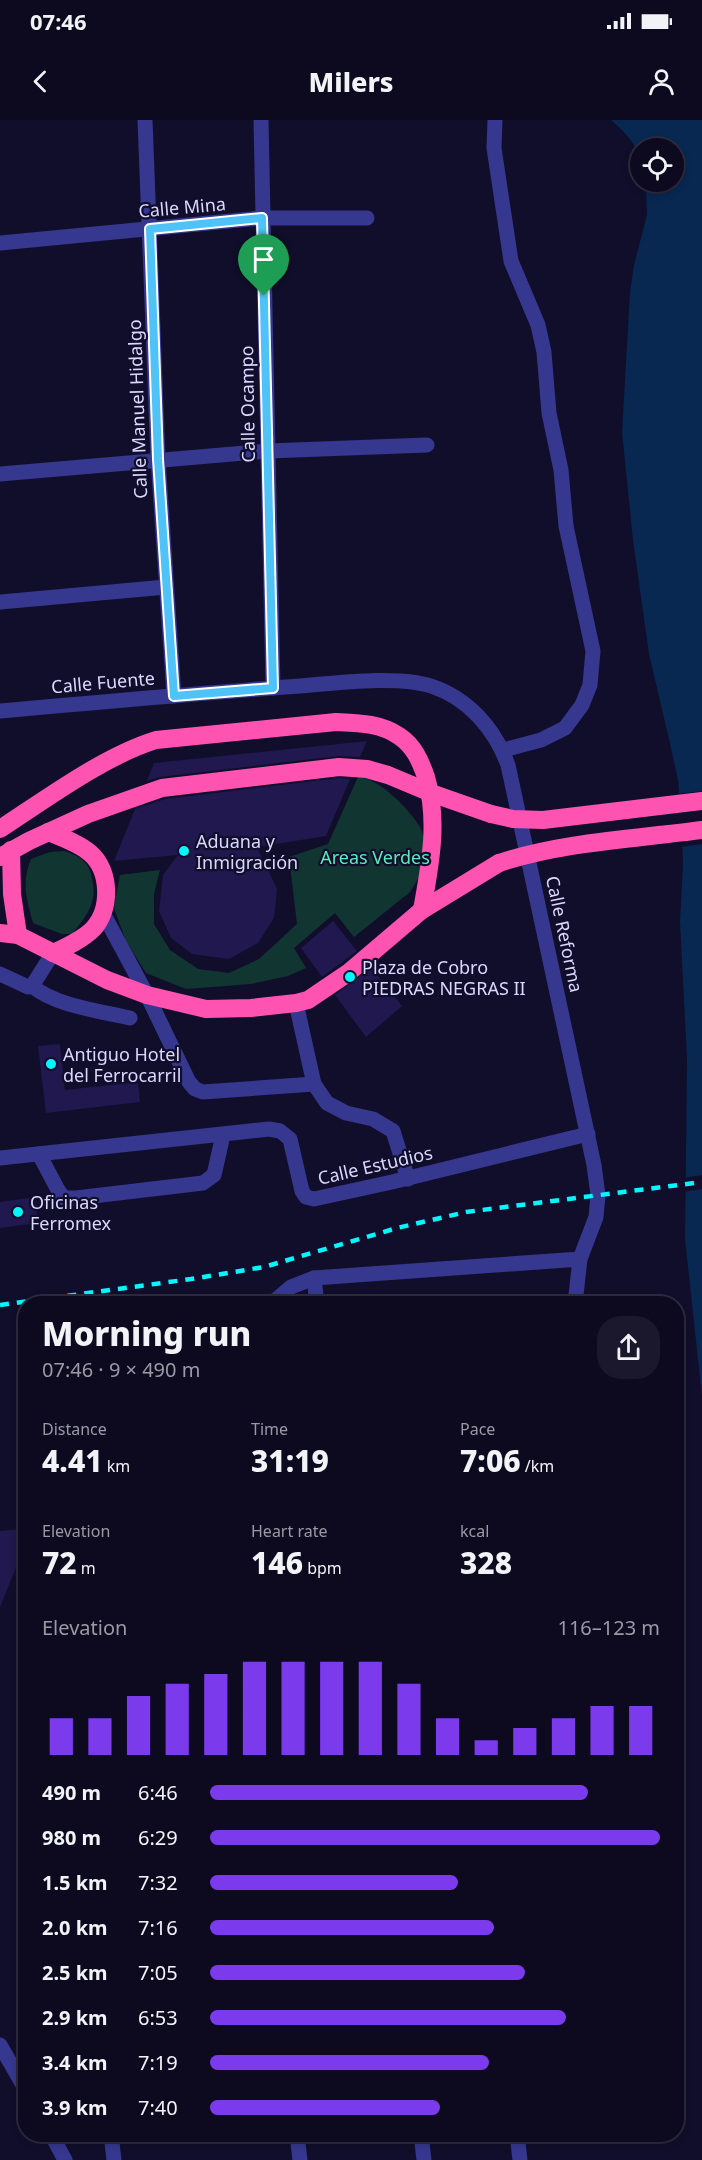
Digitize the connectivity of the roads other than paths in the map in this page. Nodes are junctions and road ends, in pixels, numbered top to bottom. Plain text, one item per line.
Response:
1 (145, 120) edge
2 (261, 120) edge
3 (495, 120) edge
4 (262, 218) junction
5 (367, 218) dead end
6 (150, 229) junction
7 (0, 243) edge
8 (427, 445) dead end
9 (268, 451) junction
10 (158, 459) junction
11 (0, 474) edge
12 (166, 587) junction
13 (0, 602) edge
14 (273, 688) junction
15 (174, 696) junction
16 (458, 698) joint
17 (0, 711) edge
18 (503, 750) junction
19 (431, 794) junction
20 (702, 801) edge
21 (0, 829) edge
22 (702, 830) edge
23 (48, 832) junction
24 (5, 853) edge
25 (422, 910) junction
26 (104, 915) junction
27 (9, 934) edge
28 (53, 953) junction
29 (0, 974) edge
30 (32, 986) junction
31 (147, 995) junction
32 (296, 1003) junction
33 (130, 1018) dead end
34 (314, 1084) junction
35 (588, 1134) junction
36 (223, 1135) junction
37 (39, 1154) junction
38 (0, 1158) edge
39 (408, 1179) junction
40 (580, 1259) junction
41 (314, 1278) junction
42 (280, 1296) edge
43 (316, 1296) edge
44 (575, 1296) edge
45 (0, 2045) edge
46 (18, 2076) edge
47 (55, 2142) edge
48 (112, 2142) edge
49 (298, 2142) edge
50 (422, 2142) edge
51 (518, 2142) edge
52 (65, 2160) edge
53 (114, 2160) edge
54 (300, 2160) edge
55 (424, 2160) edge
56 (520, 2160) edge

1 - 6 street, Calle Manuel Hidalgo
2 - 4 street, Calle Ocampo
3 - 18 street
4 - 5 street, Calle Mina
4 - 6 street, Calle Mina
4 - 9 street, Calle Ocampo
6 - 7 street, Calle Mina
6 - 10 street, Calle Manuel Hidalgo
8 - 9 street
9 - 10 street
9 - 14 street, Calle Ocampo
10 - 11 street
10 - 12 street, Calle Manuel Hidalgo
12 - 13 street
12 - 15 street, Calle Manuel Hidalgo
14 - 15 street, Calle Fuente
14 - 16 street, Calle Fuente
15 - 17 street, Calle Fuente
16 - 18 street, Calle Reforma
18 - 35 street, Calle Reforma
19 - 20 highway, bridge
19 - 21 highway
19 - 23 highway
19 - 25 highway
22 - 25 highway, bridge
23 - 24 highway
23 - 26 highway
24 - 27 highway
25 - 32 highway
26 - 28 highway
26 - 31 street
27 - 28 highway
28 - 30 street
28 - 31 highway
29 - 30 street
30 - 33 street
31 - 32 highway
31 - 34 street
32 - 34 street
34 - 39 street
35 - 39 street, Calle Estudios
35 - 40 street, Calle Reforma
36 - 37 street, Calle Estudios
36 - 37 street
36 - 39 street, Calle Estudios
37 - 38 street, Calle Estudios
40 - 41 street
40 - 44 street, Calle Reforma
41 - 42 street
41 - 43 street
45 - 46 street
47 - 52 street
48 - 53 street
49 - 54 street
50 - 55 street
51 - 56 street

